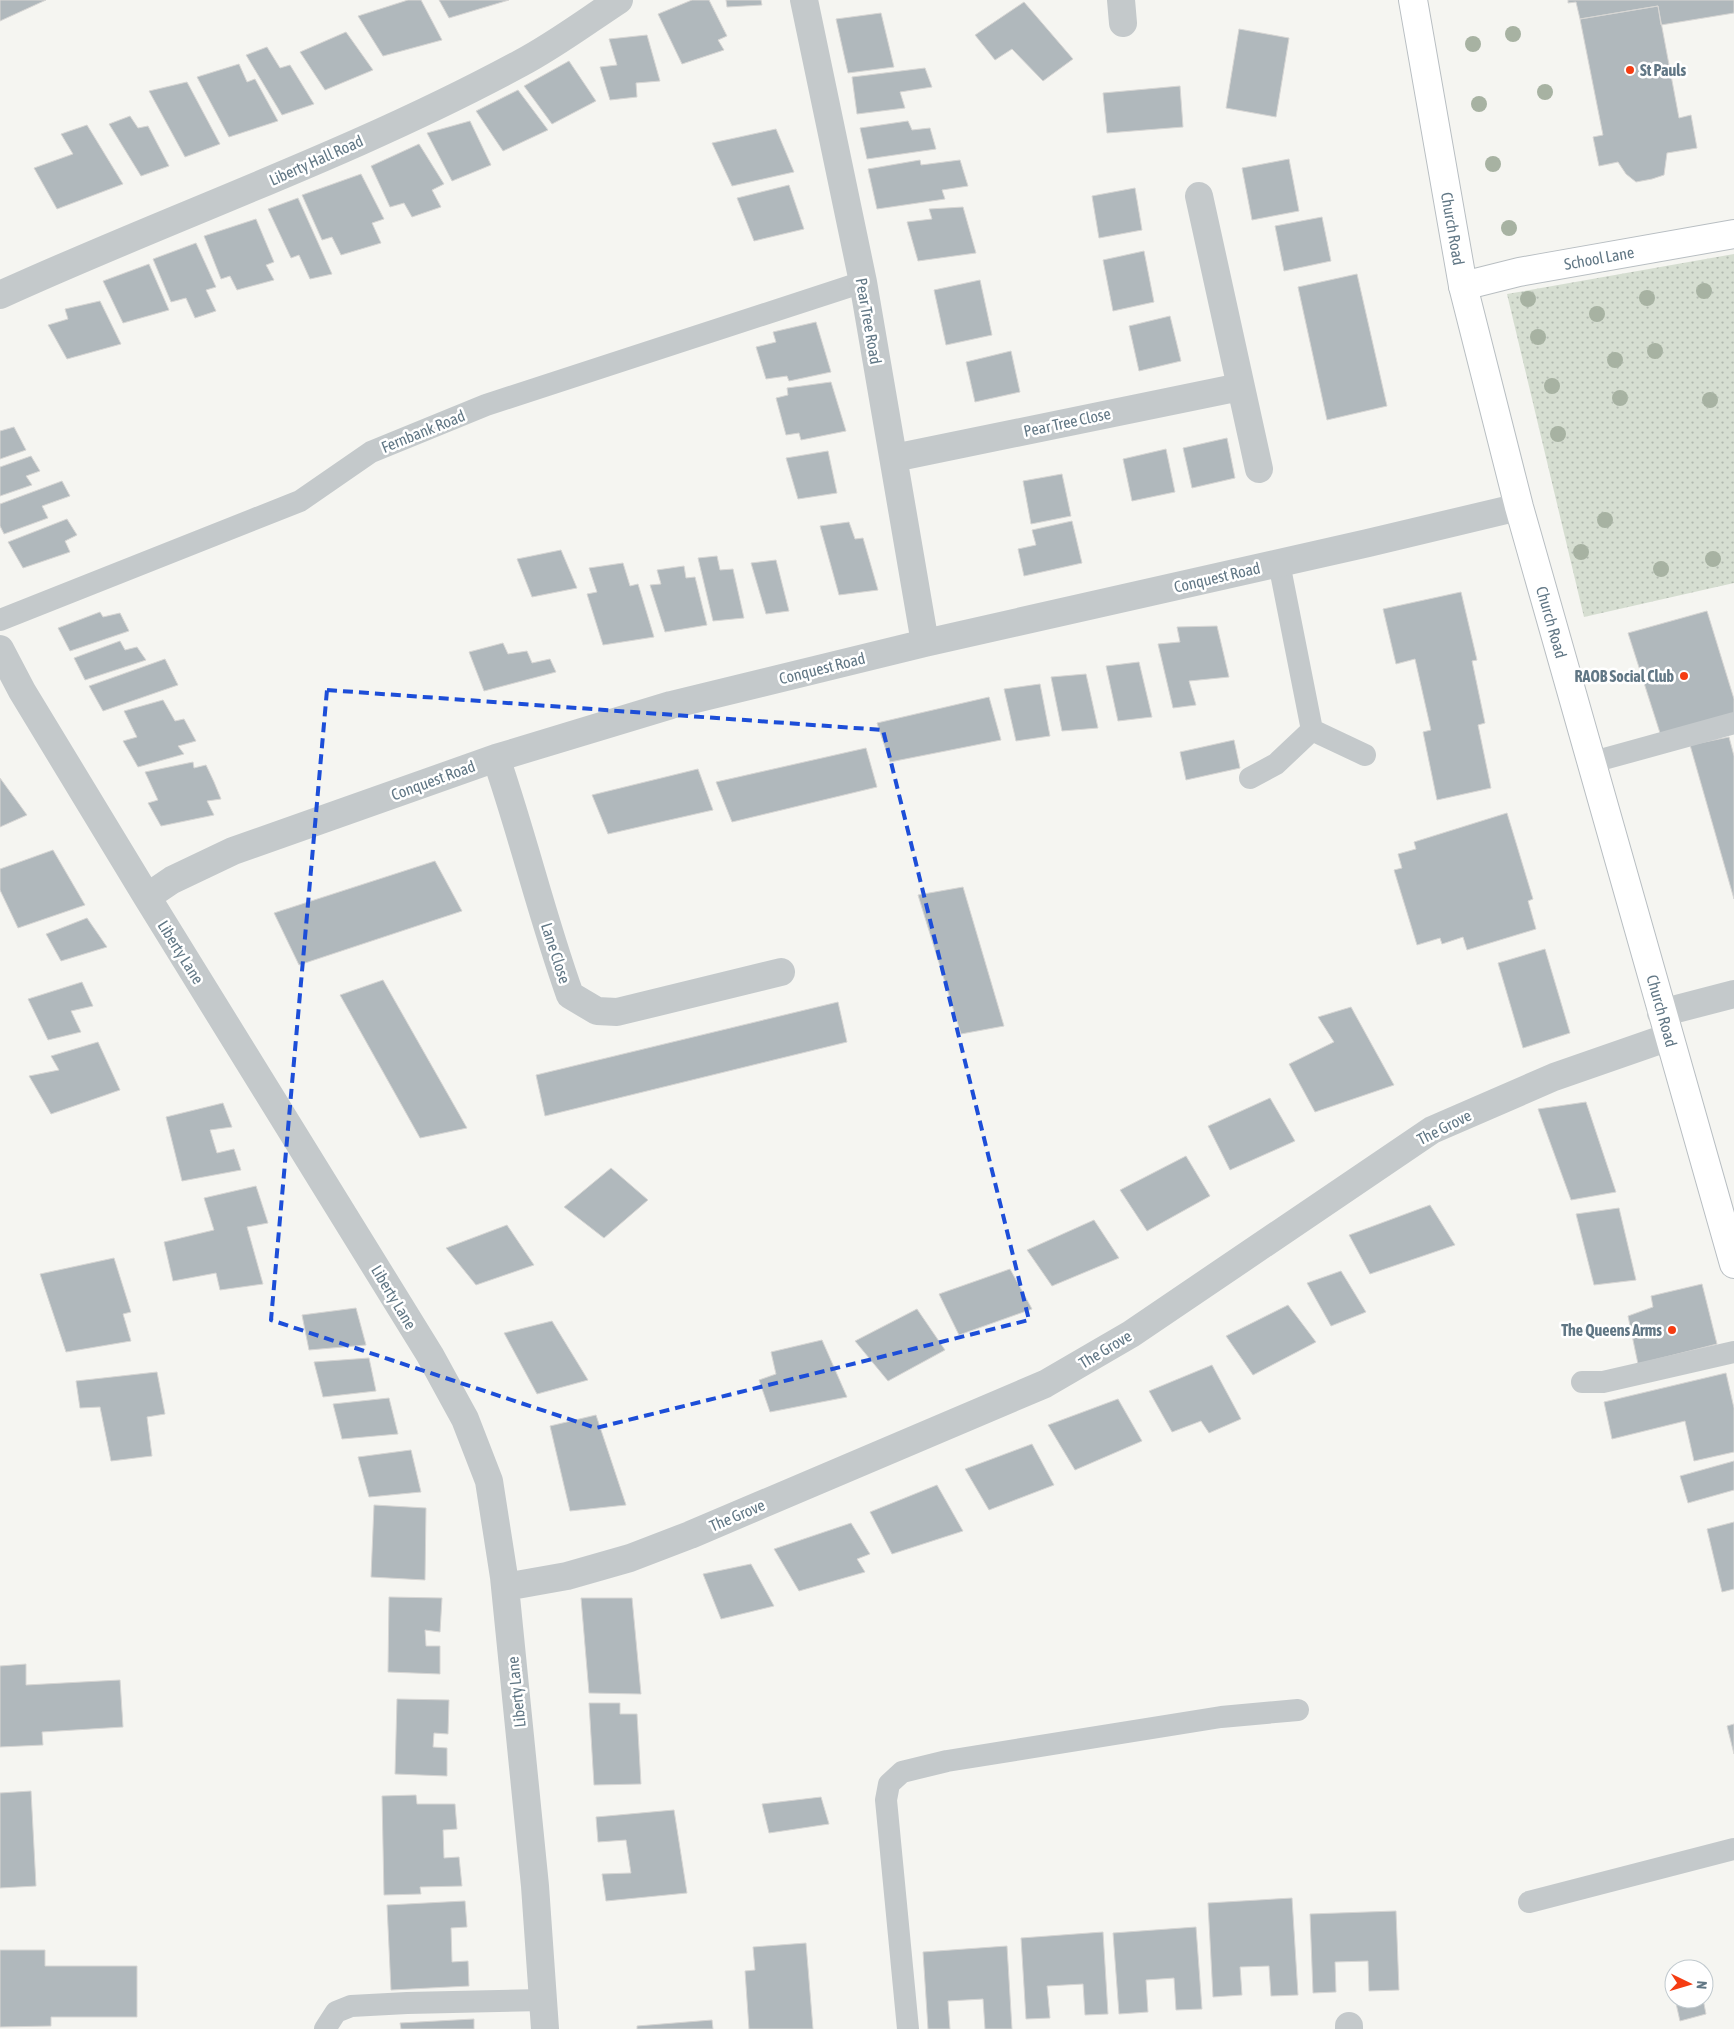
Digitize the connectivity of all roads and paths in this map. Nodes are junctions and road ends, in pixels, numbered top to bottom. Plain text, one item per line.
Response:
1 (619, 0) edge
2 (804, 0) edge
3 (1413, 0) edge
4 (1199, 196) dead end
5 (1734, 234) edge
6 (863, 282) junction
7 (1464, 286) junction
8 (0, 295) edge
9 (1240, 387) junction
10 (894, 458) junction
11 (1259, 469) dead end
12 (1519, 507) junction
13 (1279, 563) junction
14 (0, 620) edge
15 (925, 643) junction
16 (0, 649) edge
17 (1734, 723) edge
18 (1312, 730) junction
19 (1365, 755) dead end
20 (496, 758) junction
21 (1593, 762) junction
22 (1250, 778) dead end
23 (147, 897) junction
24 (781, 972) dead end
25 (1734, 994) edge
26 (1665, 1025) junction
27 (1734, 1264) edge
28 (1734, 1352) edge
29 (1582, 1382) dead end
30 (505, 1587) junction
31 (1298, 1710) dead end
32 (1734, 1849) edge
33 (1529, 1902) dead end
34 (543, 2000) junction
35 (325, 2029) edge
36 (545, 2029) edge
37 (908, 2029) edge

1 - 8 street, Liberty Hall Road
2 - 6 street, Pear Tree Road
3 - 7 main road, Church Road
4 - 9 street
5 - 7 main road, School Lane
6 - 10 street, Pear Tree Road
6 - 14 lane, Fernbank Road
7 - 12 main road, Church Road
9 - 10 street, Pear Tree Close
9 - 11 street
10 - 15 street, Pear Tree Road
12 - 13 street, Conquest Road
12 - 21 main road, Church Road
13 - 15 street, Conquest Road
13 - 18 lane
15 - 20 street, Conquest Road
16 - 23 street, Liberty Lane
17 - 21 lane
18 - 19 lane
18 - 22 lane
20 - 23 street, Conquest Road
20 - 24 street, Lane Close
21 - 26 main road, Church Road
23 - 30 street, Liberty Lane
25 - 26 street, The Grove
26 - 27 main road, Church Road
26 - 30 street, The Grove
28 - 29 lane
30 - 34 street, Liberty Lane
31 - 37 lane
32 - 33 lane
34 - 35 lane
34 - 36 street, Liberty Lane

